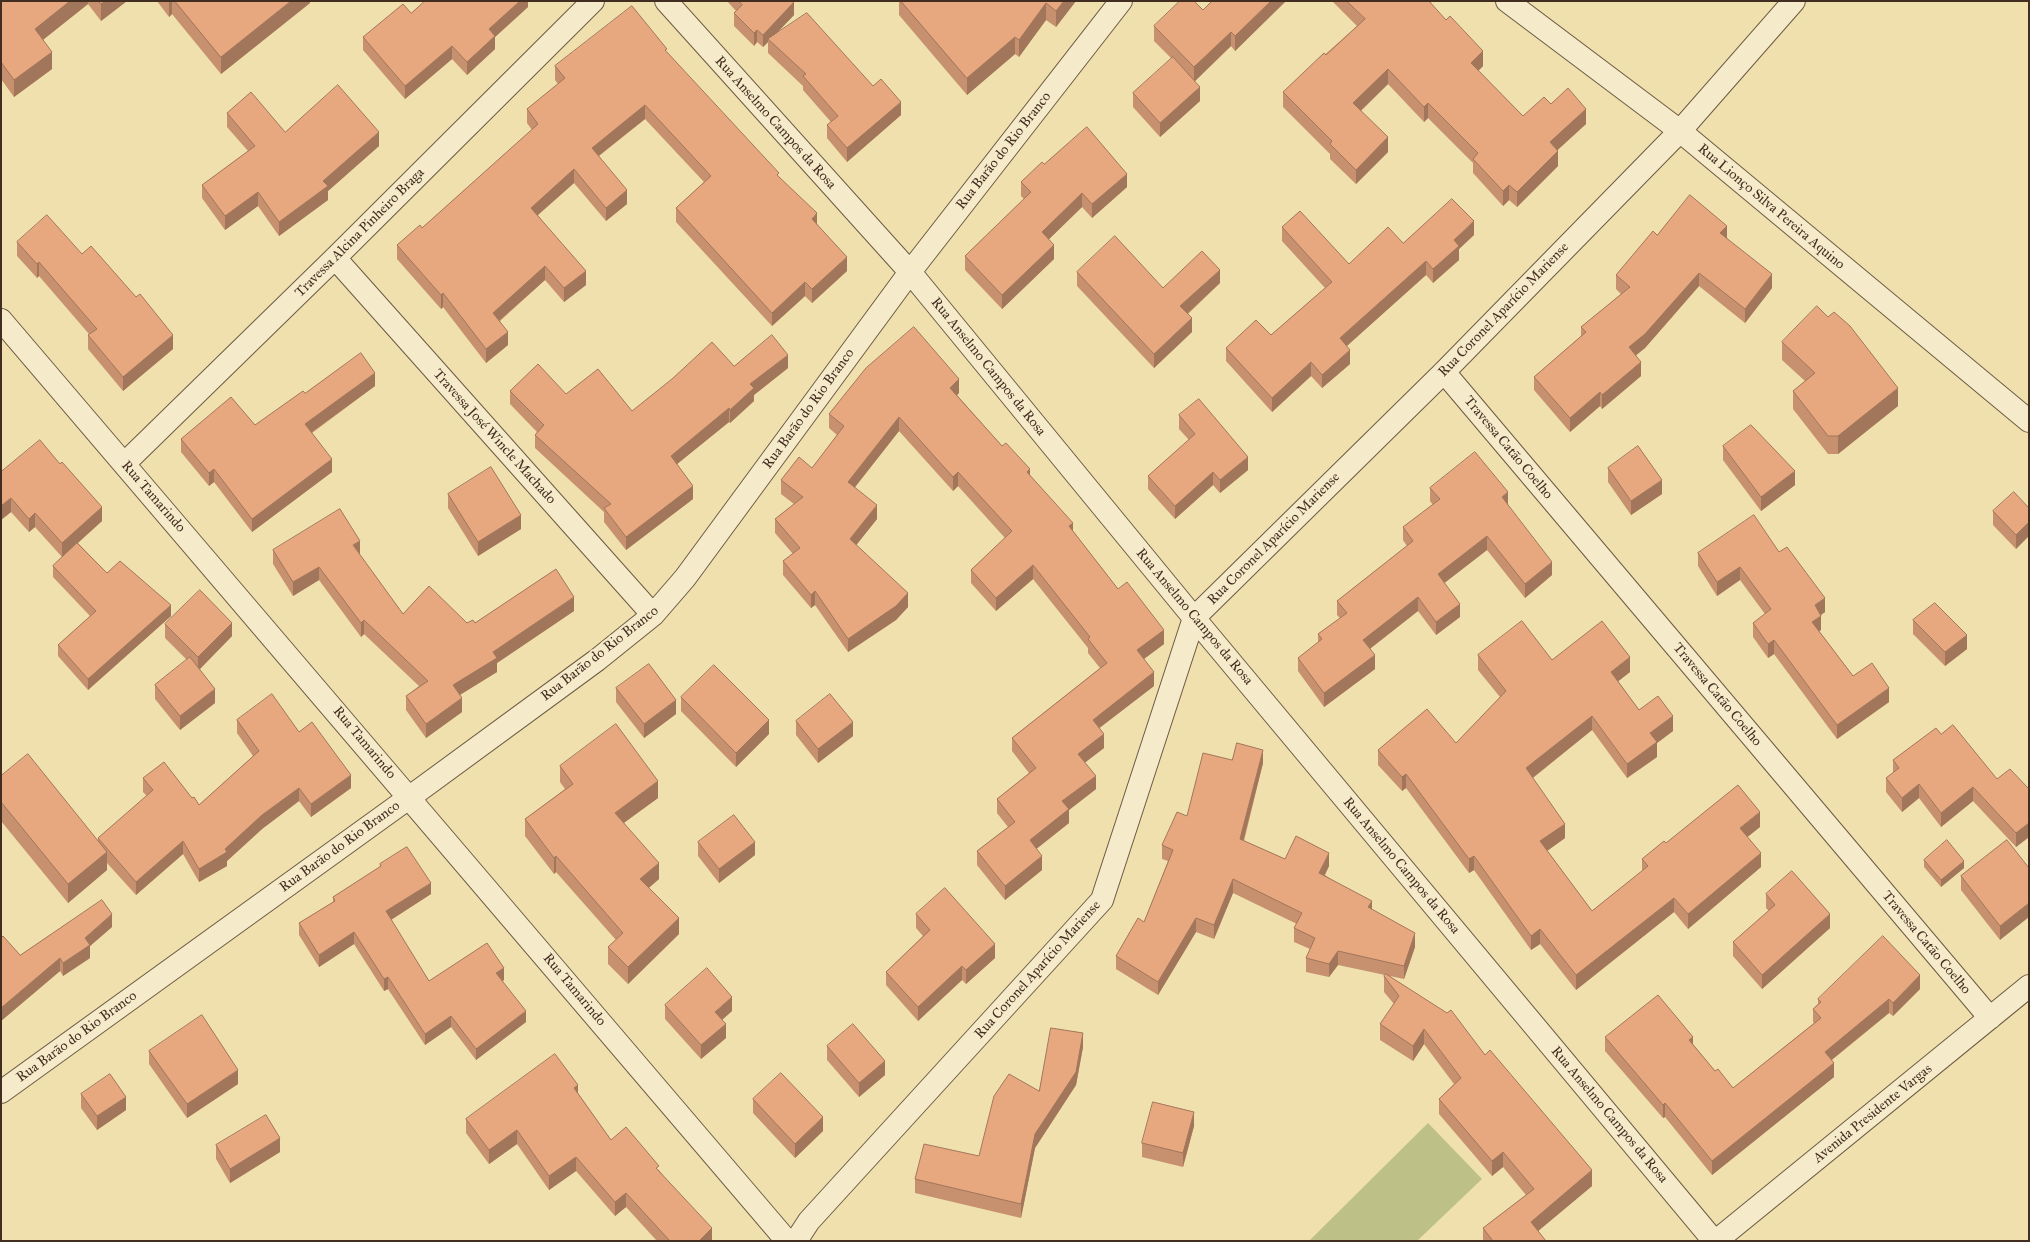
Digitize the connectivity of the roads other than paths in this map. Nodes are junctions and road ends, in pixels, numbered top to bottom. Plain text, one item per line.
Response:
1 (593, 1) edge
2 (666, 1) edge
3 (1121, 1) edge
4 (1506, 1) edge
5 (1794, 1) edge
6 (1680, 131) junction
7 (336, 258) junction
8 (910, 272) junction
9 (1, 320) edge
10 (1444, 372) junction
11 (2029, 421) edge
12 (125, 463) junction
13 (653, 616) junction
14 (1194, 618) junction
15 (410, 797) junction
16 (2029, 986) edge
17 (1990, 1018) junction
18 (1, 1092) edge
19 (787, 1241) edge
20 (796, 1241) edge
21 (1715, 1241) edge

1 - 7 street, Travessa Alcina Pinheiro Braga
2 - 8 street, Rua Anselmo Campos da Rosa
3 - 8 street, Rua Barão do Rio Branco
4 - 6 street, Rua Lionço Silva Pereira Aquino
5 - 6 street, Rua Coronel Aparício Mariense
6 - 10 street, Rua Coronel Aparício Mariense
6 - 11 street, Rua Lionço Silva Pereira Aquino
7 - 12 street, Travessa Alcina Pinheiro Braga
7 - 13 street, Travessa José Wincle Machado
8 - 13 street, Rua Barão do Rio Branco
8 - 14 street, Rua Anselmo Campos da Rosa
9 - 12 street, Rua Tamarindo
10 - 14 street, Rua Coronel Aparício Mariense
10 - 17 street, Travessa Catão Coelho
12 - 15 street, Rua Tamarindo
13 - 15 street, Rua Barão do Rio Branco
14 - 20 street, Rua Coronel Aparício Mariense
14 - 21 street, Rua Anselmo Campos da Rosa
15 - 18 street, Rua Barão do Rio Branco
15 - 19 street, Rua Tamarindo
16 - 17 street, Avenida Presidente Vargas
17 - 21 street, Avenida Presidente Vargas

